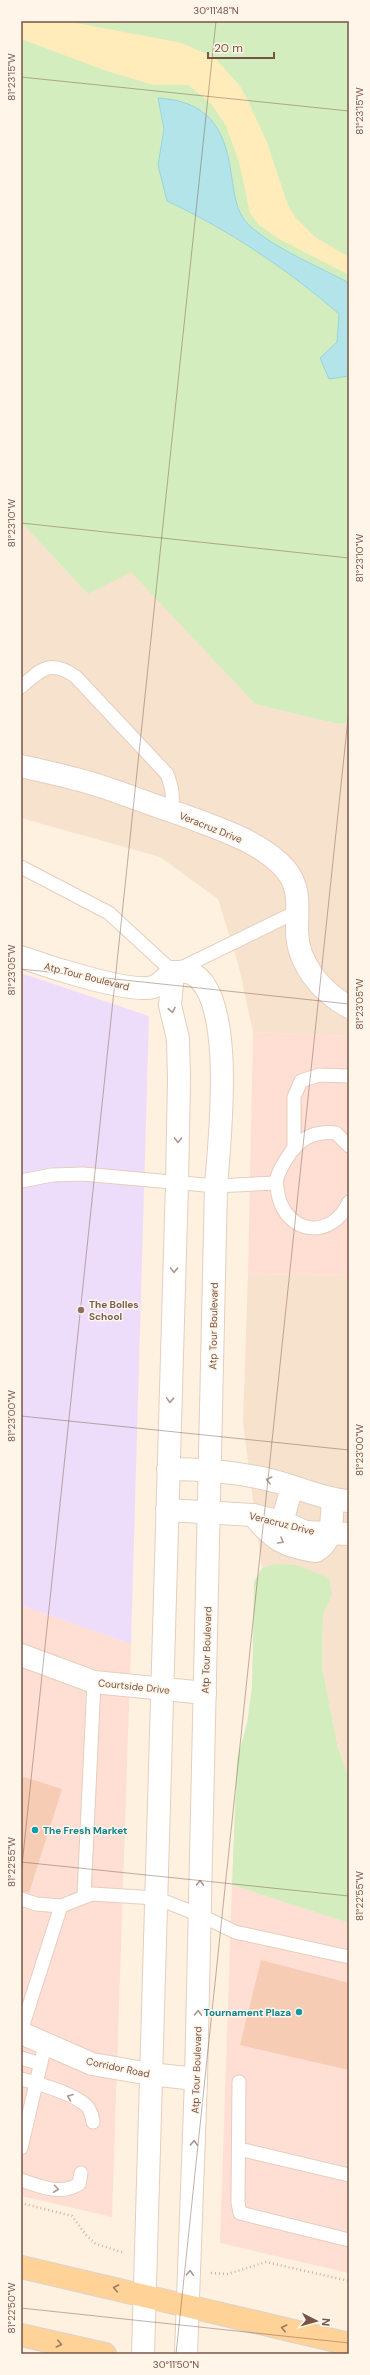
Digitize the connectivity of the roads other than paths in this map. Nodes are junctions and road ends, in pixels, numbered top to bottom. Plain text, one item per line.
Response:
1 (21, 687) edge
2 (21, 766) edge
3 (171, 811) junction
4 (21, 867) edge
5 (298, 911) junction
6 (21, 957) edge
7 (173, 972) junction
8 (349, 1007) edge
9 (349, 1076) edge
10 (349, 1146) edge
11 (294, 1149) junction
12 (21, 1181) edge
13 (177, 1183) junction
14 (276, 1183) junction
15 (216, 1186) junction
16 (349, 1202) edge
17 (168, 1469) junction
18 (211, 1470) junction
19 (292, 1487) junction
20 (341, 1501) edge
21 (167, 1510) junction
22 (210, 1511) junction
23 (253, 1515) junction
24 (282, 1522) junction
25 (339, 1534) edge
26 (21, 1655) edge
27 (94, 1682) junction
28 (162, 1690) junction
29 (205, 1693) junction
30 (84, 1895) junction
31 (156, 1898) junction
32 (21, 1899) edge
33 (61, 1906) junction
34 (200, 1915) junction
35 (349, 1957) edge
36 (21, 2032) edge
37 (43, 2054) junction
38 (21, 2058) edge
39 (150, 2074) junction
40 (21, 2079) edge
41 (196, 2079) junction
42 (239, 2082) dead end
43 (37, 2083) junction
44 (26, 2106) edge
45 (93, 2122) dead end
46 (22, 2141) edge
47 (239, 2149) junction
48 (81, 2173) dead end
49 (349, 2174) edge
50 (21, 2180) edge
51 (349, 2240) edge
52 (21, 2267) edge
53 (146, 2294) junction
54 (188, 2305) junction
55 (21, 2335) edge
56 (349, 2344) edge
57 (105, 2354) edge
58 (143, 2354) edge
59 (186, 2354) edge

1 - 3 lane
2 - 3 street, Veracruz Drive
3 - 5 street, Veracruz Drive
4 - 7 lane
5 - 7 lane
5 - 8 street, Veracruz Drive
6 - 7 street, Atp Tour Boulevard
7 -> 13 street
7 - 15 street, Atp Tour Boulevard
9 - 11 lane
10 - 11 lane
11 - 14 lane
12 - 13 lane
13 - 15 lane
13 -> 17 street
14 - 15 lane
14 - 16 lane
15 - 18 street, Atp Tour Boulevard
17 - 18 street
17 - 21 street
19 -> 18 street
18 - 22 street, Atp Tour Boulevard
19 - 20 street
19 - 24 street
20 - 25 street
21 - 22 street, Veracruz Drive
21 - 28 street
22 - 23 street, Veracruz Drive
22 - 29 street, Atp Tour Boulevard
23 - 24 street, Veracruz Drive
23 -> 25 street
24 - 25 street, Veracruz Drive
26 - 27 street, Courtside Drive
27 - 28 street, Courtside Drive
27 - 30 lane
28 - 29 street, Courtside Drive
28 - 31 street
34 -> 29 street, Atp Tour Boulevard
30 - 31 lane
30 - 33 lane
31 - 34 lane
31 - 39 street
32 - 33 lane
33 - 36 lane
34 - 35 lane
41 -> 34 street, Atp Tour Boulevard
36 - 37 street, Corridor Road
37 - 38 lane
37 - 39 street, Corridor Road
37 - 43 lane
39 - 41 street, Corridor Road
39 - 53 street
40 - 43 lane
54 -> 41 street, Atp Tour Boulevard
42 - 47 lane
43 - 44 lane
45 -> 43 lane
44 - 46 lane
47 - 49 lane
47 - 51 lane
50 -> 48 lane
53 -> 52 main road
53 - 54 main road
53 - 58 street
56 -> 54 main road
54 - 59 street, Atp Tour Boulevard
55 -> 57 main road

